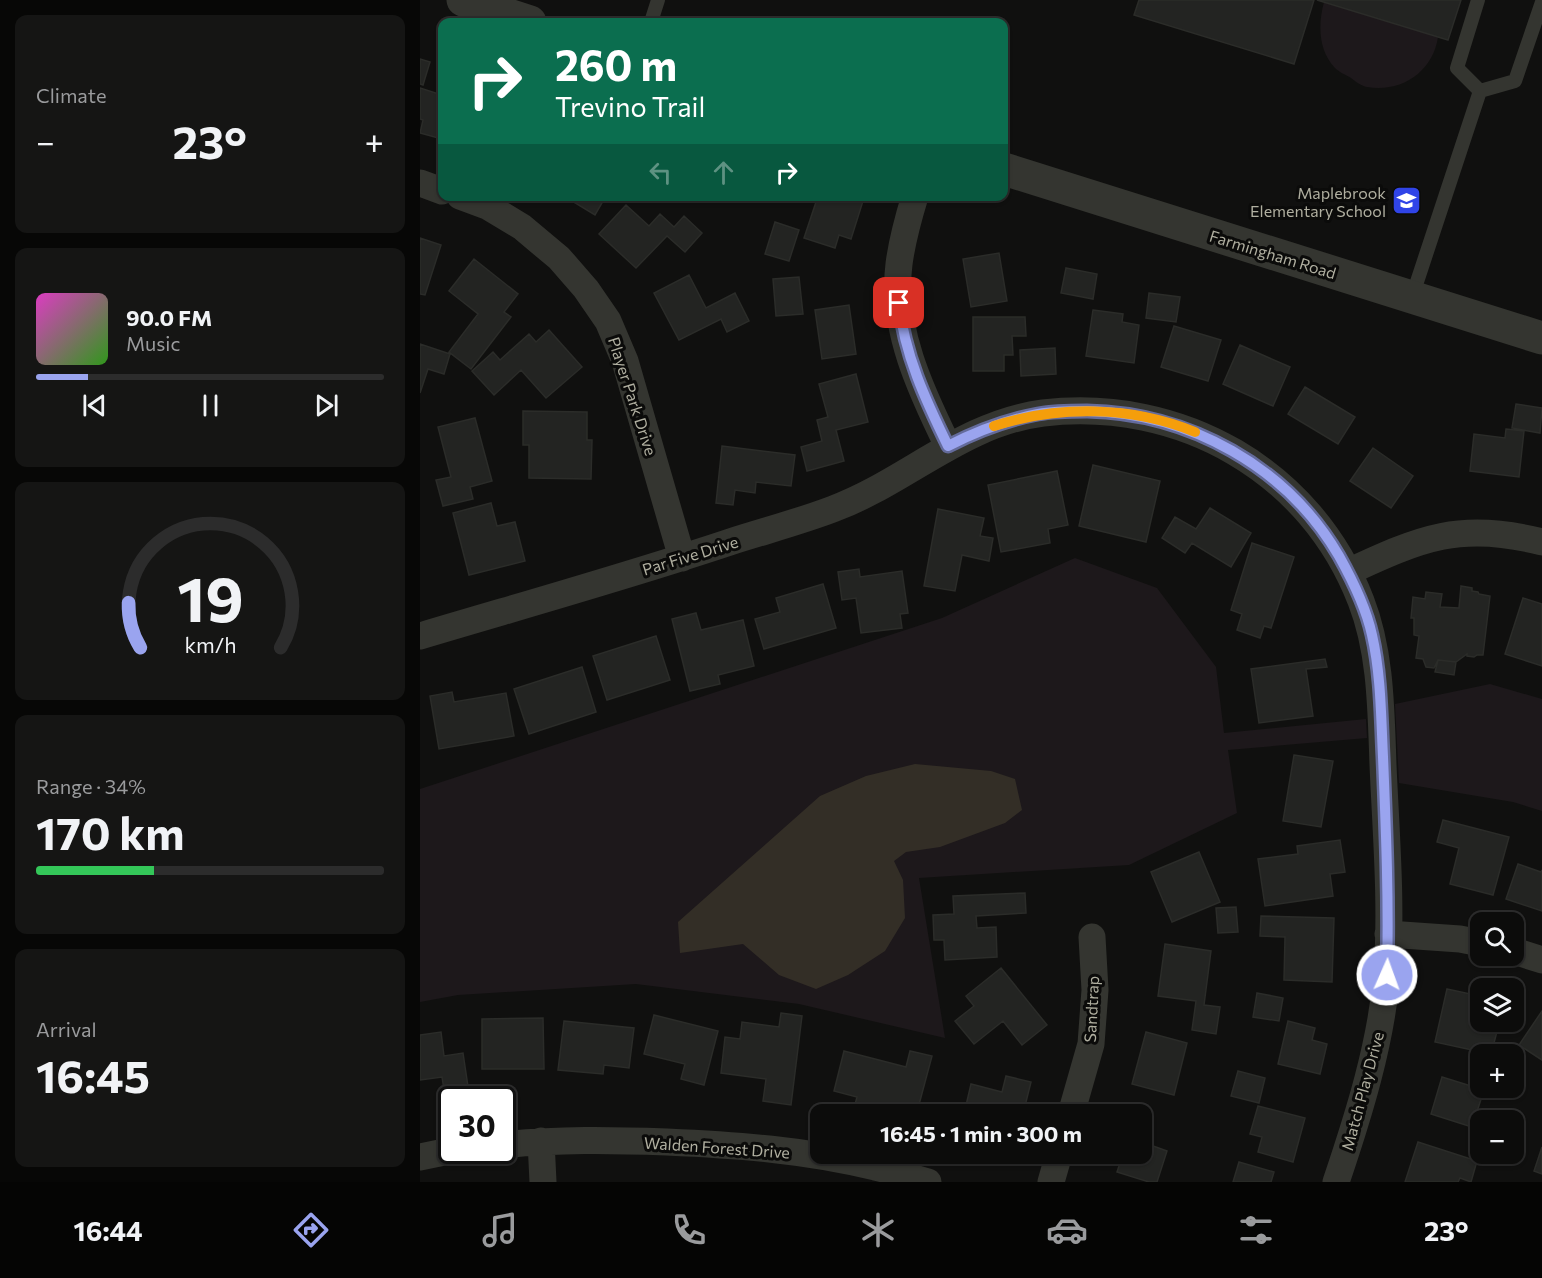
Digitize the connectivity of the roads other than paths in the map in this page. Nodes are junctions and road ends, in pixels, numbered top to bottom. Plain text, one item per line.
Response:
1 (658, 0) edge
2 (1478, 0) edge
3 (469, 1) edge
4 (1542, 2) edge
5 (518, 18) edge
6 (652, 18) edge
7 (1480, 91) junction
8 (1008, 169) edge
9 (420, 183) edge
10 (438, 190) edge
11 (474, 201) edge
12 (913, 201) edge
13 (1412, 297) junction
14 (1542, 338) edge
15 (948, 446) junction
16 (1542, 542) edge
17 (682, 558) junction
18 (1348, 572) junction
19 (422, 627) edge
20 (1388, 934) junction
21 (1092, 938) dead end
22 (1470, 941) edge
23 (1524, 954) edge
24 (1542, 960) edge
25 (1074, 1104) edge
26 (542, 1141) junction
27 (516, 1144) edge
28 (438, 1153) edge
29 (420, 1157) edge
30 (1056, 1164) edge
31 (543, 1182) edge
32 (928, 1182) edge
33 (1051, 1182) edge
34 (1336, 1182) edge

1 - 6 lane
2 - 7 lane
3 - 5 street
4 - 7 lane
7 - 13 lane
8 - 13 street, Farmingham Road
9 - 10 street
11 - 17 street, Player Park Drive
12 - 15 street
13 - 14 street, Farmingham Road
15 - 17 street, Par Five Drive
15 - 18 street, Match Play Drive
16 - 18 street
17 - 19 street, Par Five Drive
18 - 20 street, Match Play Drive
20 - 22 street
20 - 34 street, Match Play Drive
21 - 25 street, Sandtrap
23 - 24 street
26 - 27 street, Walden Forest Drive
26 - 31 street
26 - 32 street, Walden Forest Drive
28 - 29 street
30 - 33 street

